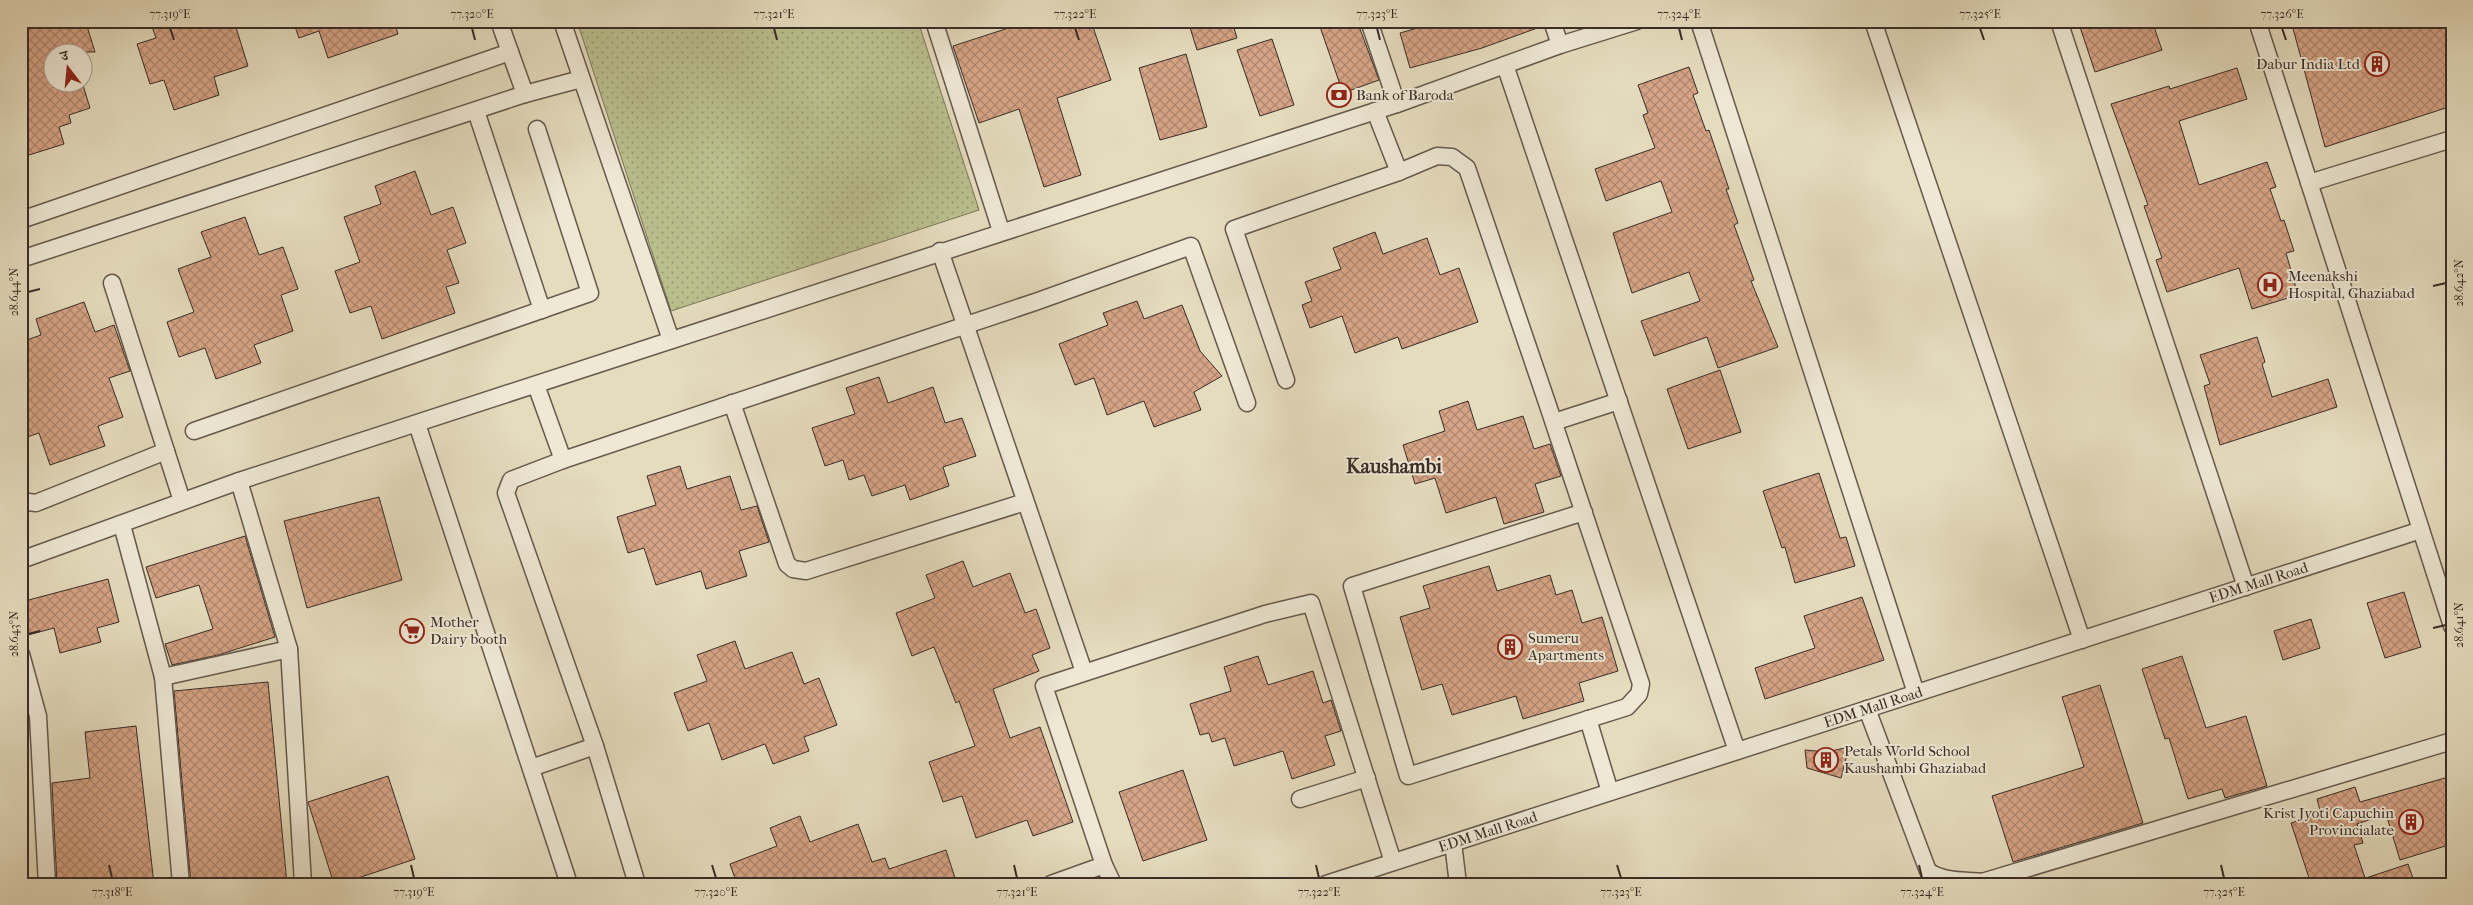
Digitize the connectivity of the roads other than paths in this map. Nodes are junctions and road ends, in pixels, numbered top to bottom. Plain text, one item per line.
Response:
1 (499, 21) edge
2 (562, 21) edge
3 (934, 21) edge
4 (1369, 21) edge
5 (1552, 21) edge
6 (1637, 21) edge
7 (1699, 21) edge
8 (1873, 21) edge
9 (2058, 21) edge
10 (2257, 21) edge
11 (1560, 45) junction
12 (510, 52) junction
13 (1505, 65) junction
14 (581, 79) junction
15 (525, 94) junction
16 (1397, 104) junction
17 (476, 111) junction
18 (1375, 111) junction
19 (537, 130) dead end
20 (2452, 139) edge
21 (1399, 172) junction
22 (2309, 183) junction
23 (21, 220) edge
24 (1001, 231) junction
25 (940, 251) junction
26 (21, 259) edge
27 (112, 284) dead end
28 (542, 310) junction
29 (966, 326) junction
30 (671, 340) junction
31 (1286, 380) dead end
32 (536, 384) junction
33 (1618, 402) junction
34 (1247, 403) dead end
35 (732, 404) junction
36 (1554, 422) junction
37 (417, 424) junction
38 (194, 431) dead end
39 (166, 451) junction
40 (563, 460) junction
41 (239, 481) junction
42 (21, 501) edge
43 (182, 501) junction
44 (1025, 502) junction
45 (1584, 512) junction
46 (122, 525) junction
47 (2421, 530) junction
48 (21, 560) edge
49 (2246, 587) junction
50 (2452, 626) edge
51 (2082, 640) junction
52 (289, 649) junction
53 (21, 654) edge
54 (1084, 672) junction
55 (163, 677) junction
56 (1916, 693) junction
57 (1867, 709) junction
58 (1588, 719) junction
59 (2452, 741) edge
60 (595, 746) junction
61 (1737, 751) junction
62 (531, 768) junction
63 (1367, 778) junction
64 (1610, 792) junction
65 (1300, 799) dead end
66 (1453, 843) junction
67 (1393, 862) junction
68 (1104, 865) junction
69 (1982, 883) edge
70 (47, 884) edge
71 (181, 884) edge
72 (304, 884) edge
73 (569, 884) edge
74 (637, 884) edge
75 (1051, 884) edge
76 (1113, 884) edge
77 (1326, 884) edge
78 (1458, 884) edge

1 - 12 street
2 - 14 street
3 - 24 street
4 - 16 street
5 - 11 street
6 - 11 street
7 - 56 street
8 - 51 street
9 - 49 street
10 - 22 street
11 - 13 street
12 - 15 street
12 - 23 street
13 - 16 street
13 - 33 street
14 - 15 street
14 - 30 street
15 - 17 street
16 - 18 street
17 - 26 street
17 - 28 street
18 - 21 street
18 - 24 street
19 - 28 street
20 - 22 street
21 - 31 street
21 - 36 street
22 - 47 street
24 - 25 street
25 - 29 street
25 - 30 street
27 - 39 street
28 - 38 street
29 - 34 street
29 - 35 street
29 - 44 street
30 - 32 street
32 - 37 street
32 - 40 street
33 - 36 street
33 - 61 street
35 - 40 street
35 - 44 street
36 - 45 street
37 - 41 street
37 - 62 street
39 - 42 street
39 - 43 street
40 - 60 street
41 - 43 street
41 - 52 street
43 - 46 street
44 - 54 street
45 - 58 street
45 - 58 street
46 - 48 street
46 - 55 street
47 - 49 street, EDM Mall Road
47 - 50 street
49 - 51 street, EDM Mall Road
51 - 56 street, EDM Mall Road
52 - 55 street
52 - 72 street
53 - 70 street
54 - 63 street
54 - 68 street
55 - 71 street
56 - 57 street, EDM Mall Road
57 - 61 street, EDM Mall Road
57 - 69 street
58 - 64 street
59 - 69 street
60 - 62 street
60 - 74 street
61 - 64 street, EDM Mall Road
62 - 73 street
63 - 65 street
63 - 67 street
64 - 66 street, EDM Mall Road
66 - 67 street, EDM Mall Road
66 - 78 street
67 - 77 street, EDM Mall Road
68 - 75 street
68 - 76 street

